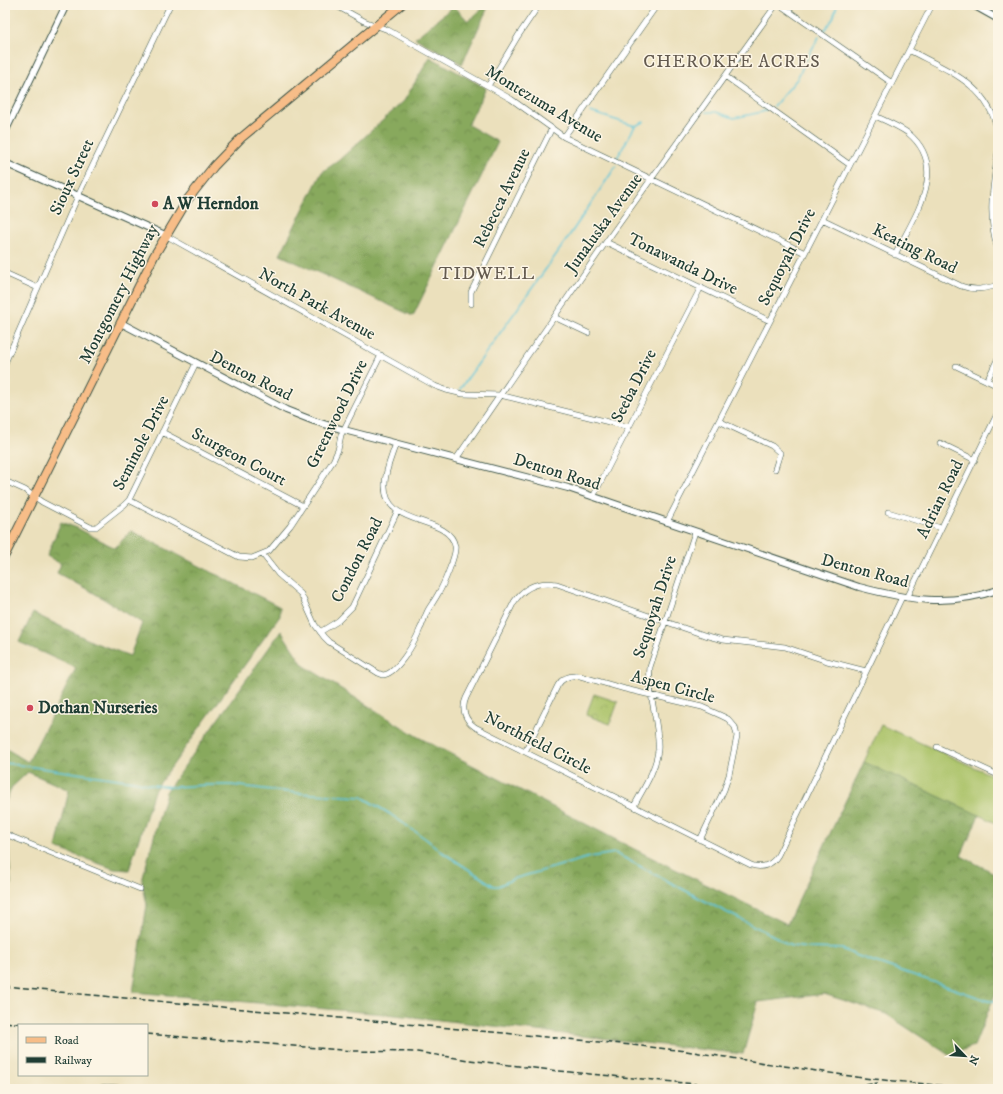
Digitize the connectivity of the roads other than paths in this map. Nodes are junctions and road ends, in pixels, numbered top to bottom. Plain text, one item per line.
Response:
1 (66, 5) edge
2 (170, 5) edge
3 (335, 5) edge
4 (401, 5) edge
5 (539, 5) edge
6 (657, 5) edge
7 (776, 5) edge
8 (780, 5) edge
9 (932, 5) edge
10 (976, 6) edge
11 (998, 19) edge
12 (377, 25) junction
13 (909, 50) junction
14 (725, 76) junction
15 (892, 83) junction
16 (488, 86) junction
17 (875, 116) junction
18 (997, 122) edge
19 (552, 128) junction
20 (5, 132) edge
21 (998, 133) edge
22 (564, 136) junction
23 (998, 152) edge
24 (5, 163) edge
25 (850, 165) junction
26 (652, 179) junction
27 (78, 196) junction
28 (822, 219) junction
29 (165, 236) junction
30 (606, 242) junction
31 (998, 250) edge
32 (805, 253) junction
33 (895, 255) junction
34 (5, 273) edge
35 (998, 286) edge
36 (701, 287) junction
37 (38, 288) junction
38 (471, 304) dead end
39 (554, 317) junction
40 (770, 321) junction
41 (121, 323) junction
42 (588, 333) dead end
43 (381, 356) junction
44 (998, 358) edge
45 (5, 363) edge
46 (196, 363) junction
47 (956, 366) dead end
48 (987, 381) junction
49 (998, 386) edge
50 (500, 395) junction
51 (998, 412) edge
52 (719, 420) junction
53 (629, 427) junction
54 (344, 430) junction
55 (162, 432) junction
56 (396, 443) junction
57 (940, 443) dead end
58 (456, 458) junction
59 (975, 460) junction
60 (775, 469) dead end
61 (5, 481) edge
62 (34, 496) junction
63 (593, 497) junction
64 (129, 500) junction
65 (303, 506) junction
66 (397, 512) junction
67 (888, 512) dead end
68 (667, 522) junction
69 (942, 528) junction
70 (695, 532) junction
71 (5, 555) edge
72 (263, 555) junction
73 (998, 590) edge
74 (904, 598) junction
75 (664, 622) junction
76 (320, 632) junction
77 (866, 671) junction
78 (651, 695) junction
79 (937, 746) dead end
80 (525, 752) junction
81 (998, 775) edge
82 (634, 806) junction
83 (5, 834) edge
84 (700, 840) junction
85 (140, 889) dead end
86 (93, 1089) edge
87 (134, 1089) edge

1 - 20 street
2 - 27 street, Sioux Street
3 - 12 street, Montezuma Avenue
4 - 12 main road, Montgomery Highway
5 - 16 street
6 - 22 street
7 - 14 street, Junaluska Avenue
8 - 15 street
9 - 13 street, Sequoyah Drive
10 - 11 street
12 - 16 street, Montezuma Avenue
12 - 29 main road, Montgomery Highway
13 - 15 street, Sequoyah Drive
13 - 18 street
14 - 25 street
14 - 26 street, Junaluska Avenue
15 - 17 street, Sequoyah Drive
16 - 19 street, Montezuma Avenue
17 - 25 street, Sequoyah Drive
17 - 33 street
18 - 21 street
19 - 22 street, Montezuma Avenue
19 - 38 street, Rebecca Avenue
22 - 26 street, Montezuma Avenue
23 - 31 street
24 - 27 street, North Park Avenue
25 - 28 street, Sequoyah Drive
26 - 30 street, Junaluska Avenue
26 - 32 street, Montezuma Avenue
27 - 29 street, North Park Avenue
27 - 37 street, Sioux Street
28 - 32 street, Sequoyah Drive
28 - 33 street, Keating Road
29 - 41 main road, Montgomery Highway
29 - 43 street, North Park Avenue
30 - 36 street, Tonawanda Drive
30 - 39 street, Junaluska Avenue
32 - 40 street, Sequoyah Drive
33 - 35 street, Keating Road
34 - 37 street
36 - 40 street, Tonawanda Drive
36 - 53 street, Seeba Drive
37 - 45 street, Sioux Street
39 - 42 street
39 - 50 street, Junaluska Avenue
40 - 52 street, Sequoyah Drive
41 - 46 street, Denton Road
41 - 62 main road, Montgomery Highway
43 - 50 street, North Park Avenue
43 - 54 street, Greenwood Drive
44 - 48 street
46 - 54 street, Denton Road
46 - 55 street, Seminole Drive
47 - 48 street
48 - 49 street
50 - 53 street, North Park Avenue
50 - 58 street, Junaluska Avenue
51 - 59 street, Adrian Road
52 - 60 street
52 - 68 street, Sequoyah Drive
53 - 63 street, Seeba Drive
54 - 56 street, Denton Road
54 - 65 street, Greenwood Drive
55 - 64 street, Seminole Drive
55 - 65 street, Sturgeon Court
56 - 58 street, Denton Road
56 - 66 street
57 - 59 street
58 - 63 street, Denton Road
59 - 69 street, Adrian Road
61 - 62 street
62 - 64 street, Seminole Drive
62 - 71 main road, Montgomery Highway
63 - 68 street, Denton Road
64 - 72 street
65 - 72 street, Greenwood Drive
66 - 76 street, Condon Road
66 - 76 street
67 - 69 street
68 - 70 street, Denton Road
69 - 74 street, Adrian Road
70 - 74 street, Denton Road
70 - 75 street, Sequoyah Drive
72 - 76 street
73 - 74 street, Denton Road
74 - 77 street, Northfield Circle
75 - 77 street, Northfield Circle
75 - 78 street, Sequoyah Drive
75 - 80 street, Northfield Circle
77 - 84 street, Northfield Circle
78 - 80 street, Aspen Circle
78 - 82 street, Sequoyah Drive
78 - 84 street, Aspen Circle
79 - 81 street
80 - 82 street, Northfield Circle
82 - 84 street, Northfield Circle
83 - 85 street
86 - 87 street

